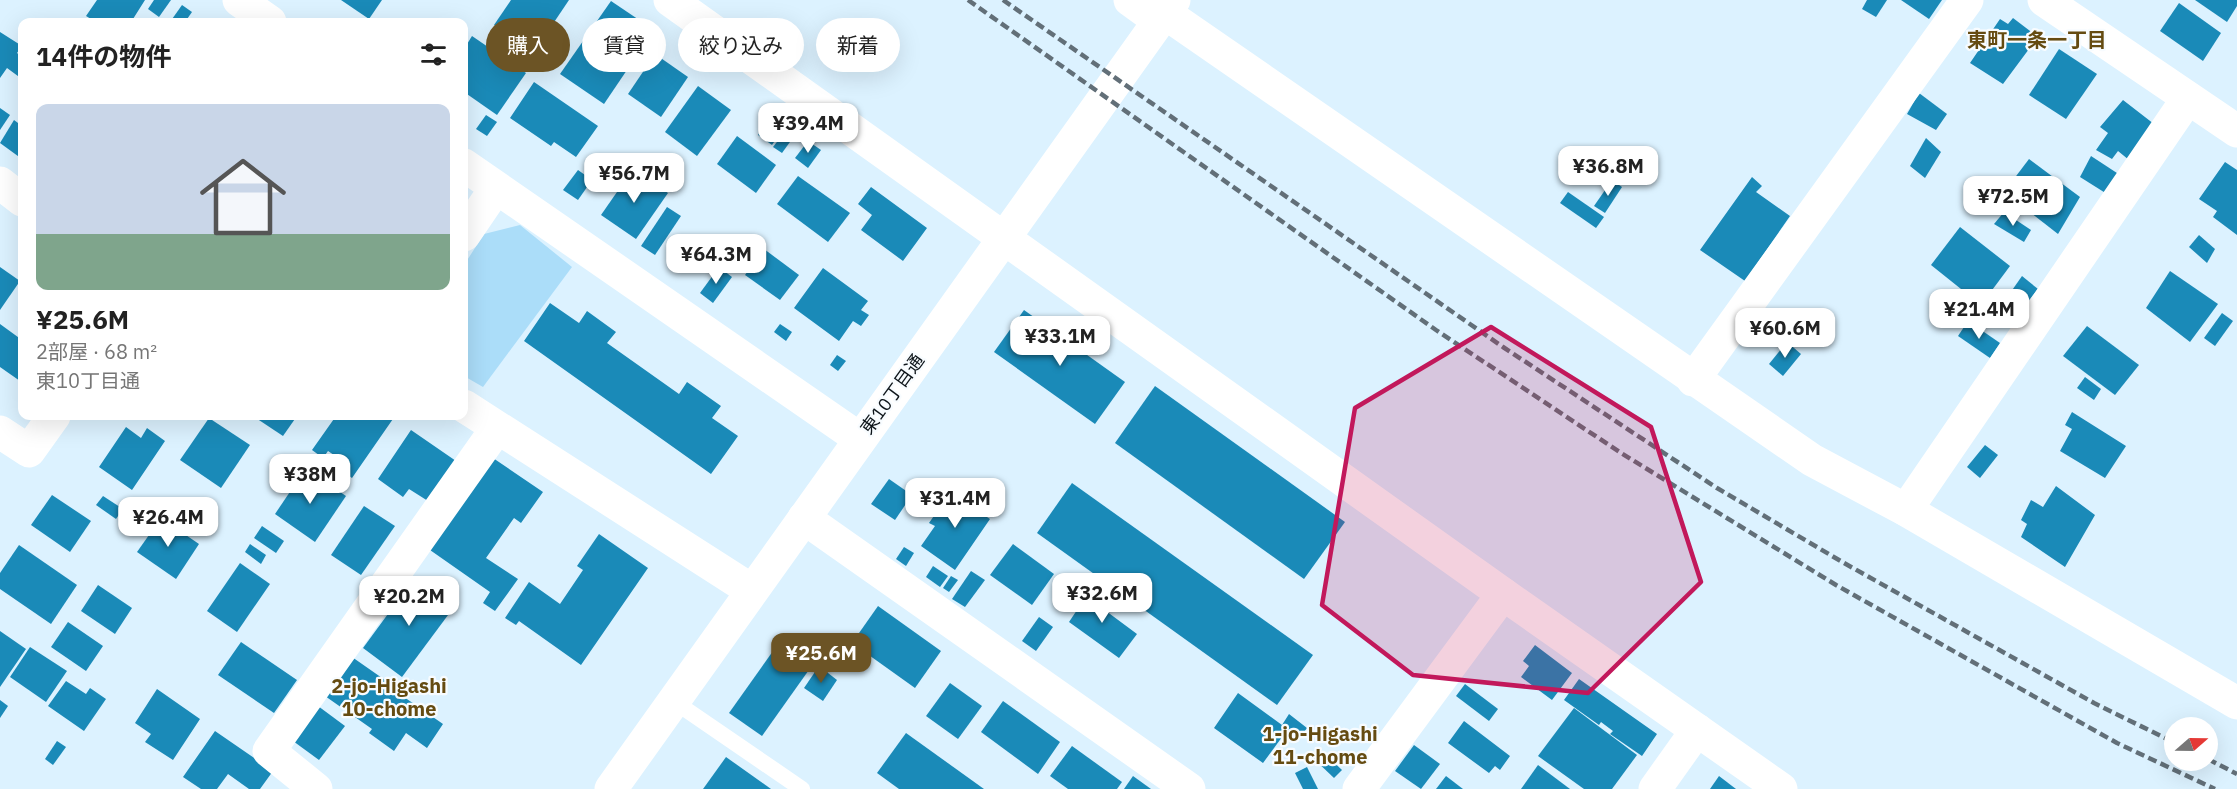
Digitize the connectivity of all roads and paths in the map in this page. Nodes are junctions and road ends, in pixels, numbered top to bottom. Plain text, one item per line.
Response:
1 (239, 0) edge
2 (670, 0) edge
3 (1130, 0) edge
4 (1967, 0) edge
5 (2044, 0) edge
6 (1166, 11) edge
7 (264, 18) edge
8 (2188, 98) junction
9 (2237, 131) edge
10 (468, 168) edge
11 (0, 183) edge
12 (496, 189) junction
13 (18, 197) edge
14 (468, 229) edge
15 (1005, 238) junction
16 (1693, 380) junction
17 (468, 409) edge
18 (51, 420) edge
19 (497, 428) junction
20 (0, 432) edge
21 (860, 439) junction
22 (1906, 510) junction
23 (804, 518) junction
24 (751, 590) junction
25 (1503, 594) junction
26 (675, 702) junction
27 (2237, 703) edge
28 (1697, 730) junction
29 (316, 789) edge
30 (611, 789) edge
31 (802, 789) edge
32 (1189, 789) edge
33 (1359, 789) edge
34 (1655, 789) edge
35 (1781, 789) edge

1 - 7 street
2 - 15 street
3 - 6 street
4 - 16 street
5 - 8 street
6 - 15 street, 東10丁目通
6 - 16 street
8 - 9 street
8 - 22 street
10 - 12 street
11 - 13 street
12 - 14 street
12 - 21 street
15 - 21 street, 東10丁目通
15 - 25 street
16 - 22 street
17 - 19 street
18 - 20 street
19 - 24 street
19 - 29 street
21 - 23 street, 東10丁目通
22 - 27 street
23 - 24 street, 東10丁目通
23 - 32 street
24 - 26 street, 東10丁目通
25 - 28 street
25 - 33 street
26 - 30 street, 東10丁目通
26 - 31 lane
28 - 34 street
28 - 35 street

